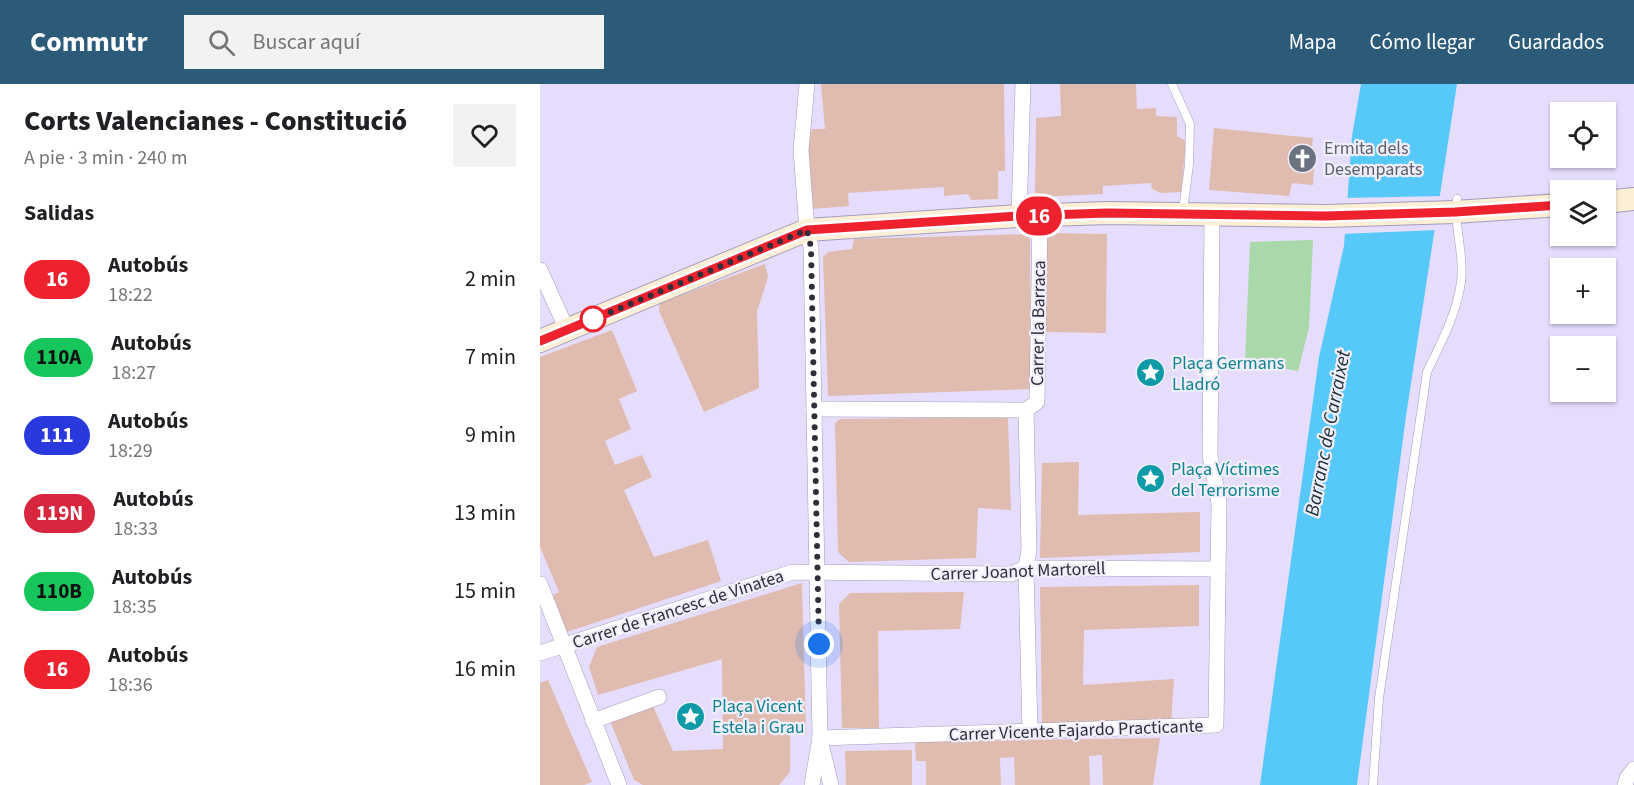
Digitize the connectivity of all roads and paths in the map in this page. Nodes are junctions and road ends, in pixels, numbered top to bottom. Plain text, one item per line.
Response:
1 (807, 84) edge
2 (1023, 84) edge
3 (1172, 84) edge
4 (1550, 205) edge
5 (1453, 208) junction
6 (1182, 214) junction
7 (1212, 214) junction
8 (1029, 216) junction
9 (807, 230) junction
10 (540, 270) edge
11 (567, 330) junction
12 (540, 341) edge
13 (814, 409) junction
14 (1026, 410) junction
15 (1026, 568) junction
16 (1218, 568) junction
17 (818, 573) junction
18 (540, 584) edge
19 (564, 645) junction
20 (540, 653) edge
21 (659, 697) dead end
22 (592, 722) junction
23 (1030, 732) junction
24 (820, 738) junction
25 (1634, 769) edge
26 (811, 784) edge
27 (619, 785) edge
28 (830, 785) edge
29 (1373, 785) edge
30 (1625, 785) edge

1 - 9 street
2 - 8 street
3 - 6 lane
4 - 5 main road
5 - 7 main road
5 - 29 lane
6 - 7 main road
6 - 8 main road
7 - 16 street, Carrer Vicente Fajardo Practicante
8 - 9 main road
8 - 14 street, Carrer la Barraca
9 - 11 main road
9 - 13 street
10 - 11 street
11 - 12 main road
13 - 14 street
13 - 17 street
14 - 15 street, Carrer la Barraca
15 - 16 street, Carrer Joanot Martorell
15 - 17 street, Carrer Joanot Martorell
15 - 23 street, Carrer la Barraca
16 - 23 street, Carrer Vicente Fajardo Practicante
17 - 19 street, Carrer de Francesc de Vinatea
17 - 24 street
18 - 19 street
19 - 20 street, Carrer de Francesc de Vinatea
19 - 22 street
21 - 22 street
22 - 27 street
23 - 24 street, Carrer Vicente Fajardo Practicante
24 - 26 street
24 - 28 street
25 - 30 street
26 - 28 street

